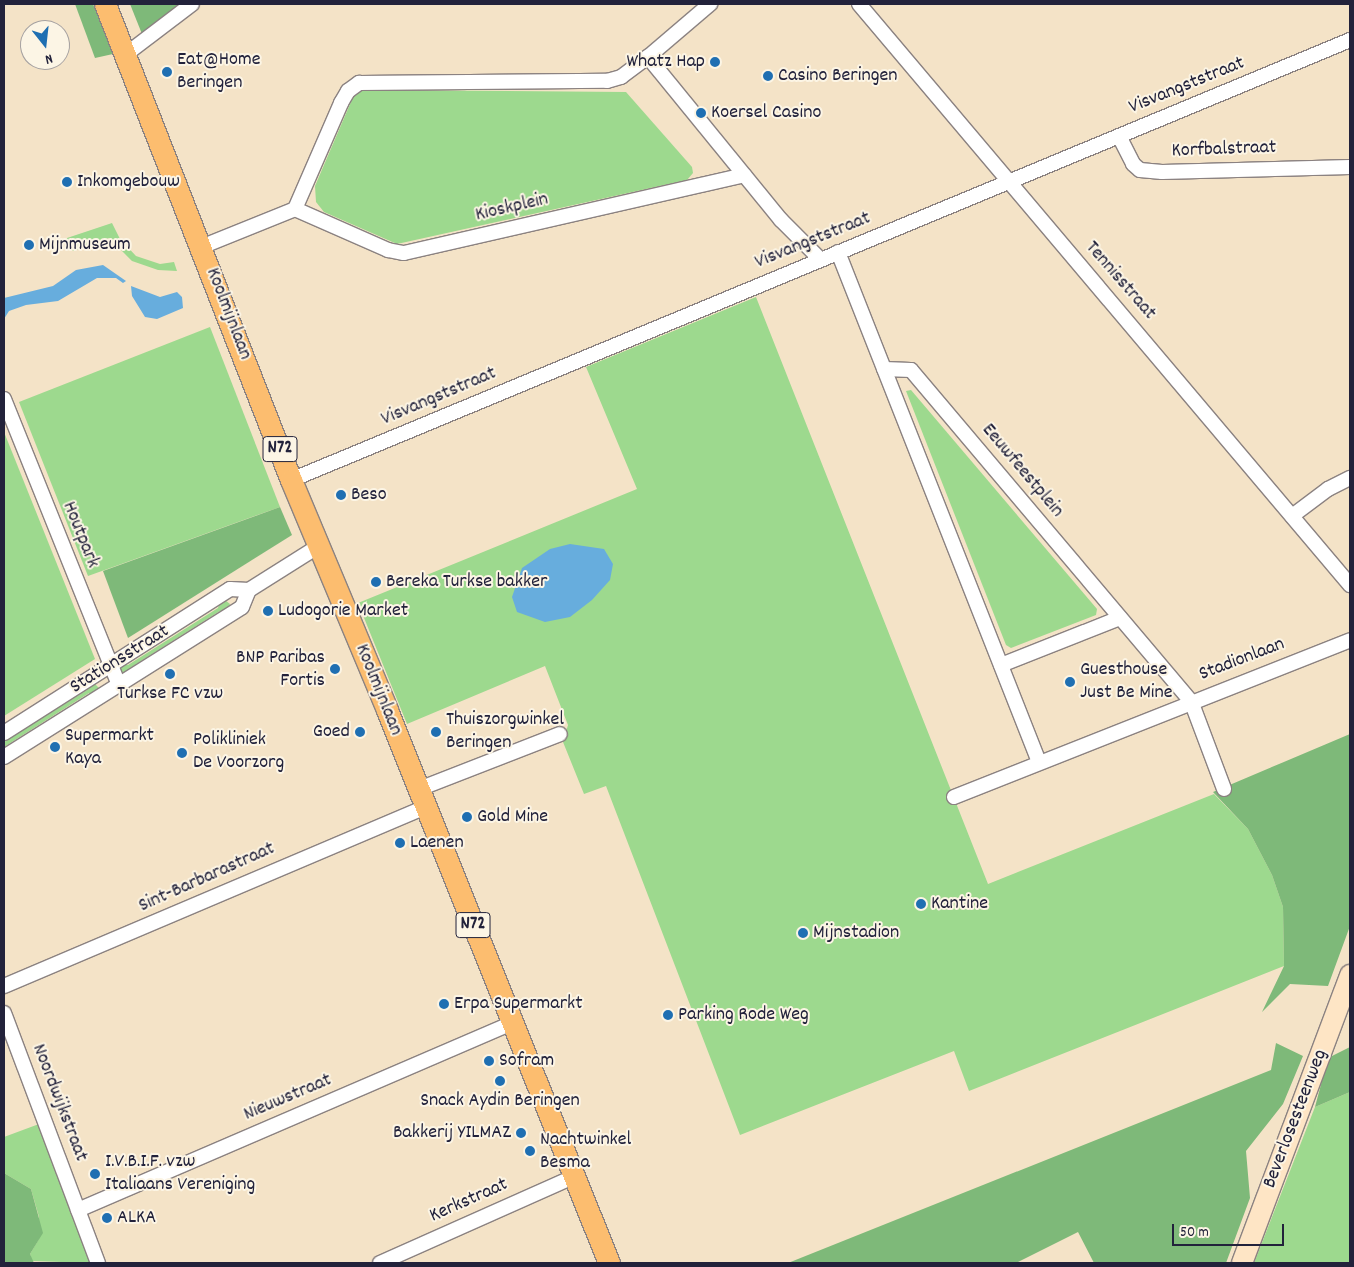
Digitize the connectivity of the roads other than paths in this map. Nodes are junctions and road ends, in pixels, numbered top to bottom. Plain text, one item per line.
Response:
1 (105, 4) edge
2 (192, 4) edge
3 (710, 4) edge
4 (859, 4) edge
5 (1350, 40) edge
6 (126, 55) junction
7 (648, 57) junction
8 (1119, 136) junction
9 (1350, 167) edge
10 (744, 175) junction
11 (1010, 184) junction
12 (296, 209) junction
13 (201, 247) junction
14 (838, 252) junction
15 (820, 259) junction
16 (884, 369) junction
17 (4, 400) edge
18 (1350, 478) edge
19 (291, 480) junction
20 (1292, 516) junction
21 (318, 546) junction
22 (1350, 586) edge
23 (249, 590) junction
24 (1120, 618) junction
25 (1350, 640) edge
26 (1001, 665) junction
27 (111, 666) junction
28 (119, 685) junction
29 (1191, 701) junction
30 (4, 733) edge
31 (560, 734) dead end
32 (4, 757) edge
33 (1039, 762) junction
34 (1224, 789) dead end
35 (954, 797) dead end
36 (423, 798) junction
37 (1350, 975) edge
38 (4, 986) edge
39 (4, 1013) edge
40 (512, 1022) junction
41 (574, 1176) junction
42 (78, 1210) junction
43 (98, 1263) edge
44 (380, 1263) edge
45 (609, 1263) edge
46 (1242, 1263) edge

1 - 6 main road, Koolmijnlaan / N72
2 - 6 street
3 - 7 street
4 - 11 street, Tennisstraat
5 - 8 street, Visvangststraat
6 - 13 main road, Koolmijnlaan / N72
7 - 10 street
7 - 12 street
8 - 9 street, Korfbalstraat
8 - 11 street, Visvangststraat
10 - 12 street, Kioskplein
10 - 15 street
11 - 14 street, Visvangststraat
11 - 20 street, Tennisstraat
12 - 13 street
13 - 19 main road, Koolmijnlaan / N72
14 - 15 street, Visvangststraat
14 - 16 street
15 - 19 street, Visvangststraat
16 - 24 street, Eeuwfeestplein
16 - 26 street
17 - 27 street, Houtpark
18 - 20 street
19 - 21 main road, Koolmijnlaan / N72
20 - 22 street, Tennisstraat
21 - 23 street, Stationsstraat
21 - 36 main road, Koolmijnlaan / N72
23 - 27 street, Stationsstraat
23 - 28 street, Stationsstraat
24 - 26 street
24 - 29 street, Eeuwfeestplein
25 - 29 street, Stadionlaan
26 - 33 street
27 - 28 street, Houtpark
27 - 30 street, Stationsstraat
28 - 32 street, Stationsstraat
29 - 33 street, Stadionlaan
29 - 34 street, Eeuwfeestplein
31 - 36 street, Sint-Barbarastraat
33 - 35 street, Stadionlaan
36 - 38 street, Sint-Barbarastraat
36 - 40 main road, Koolmijnlaan / N72
37 - 46 street, Beverlosesteenweg
39 - 42 street, Noordwijkstraat
40 - 41 main road, Koolmijnlaan / N72
40 - 42 street, Nieuwstraat
41 - 44 street, Kerkstraat
41 - 45 main road, Koolmijnlaan / N72
42 - 43 street, Noordwijkstraat

